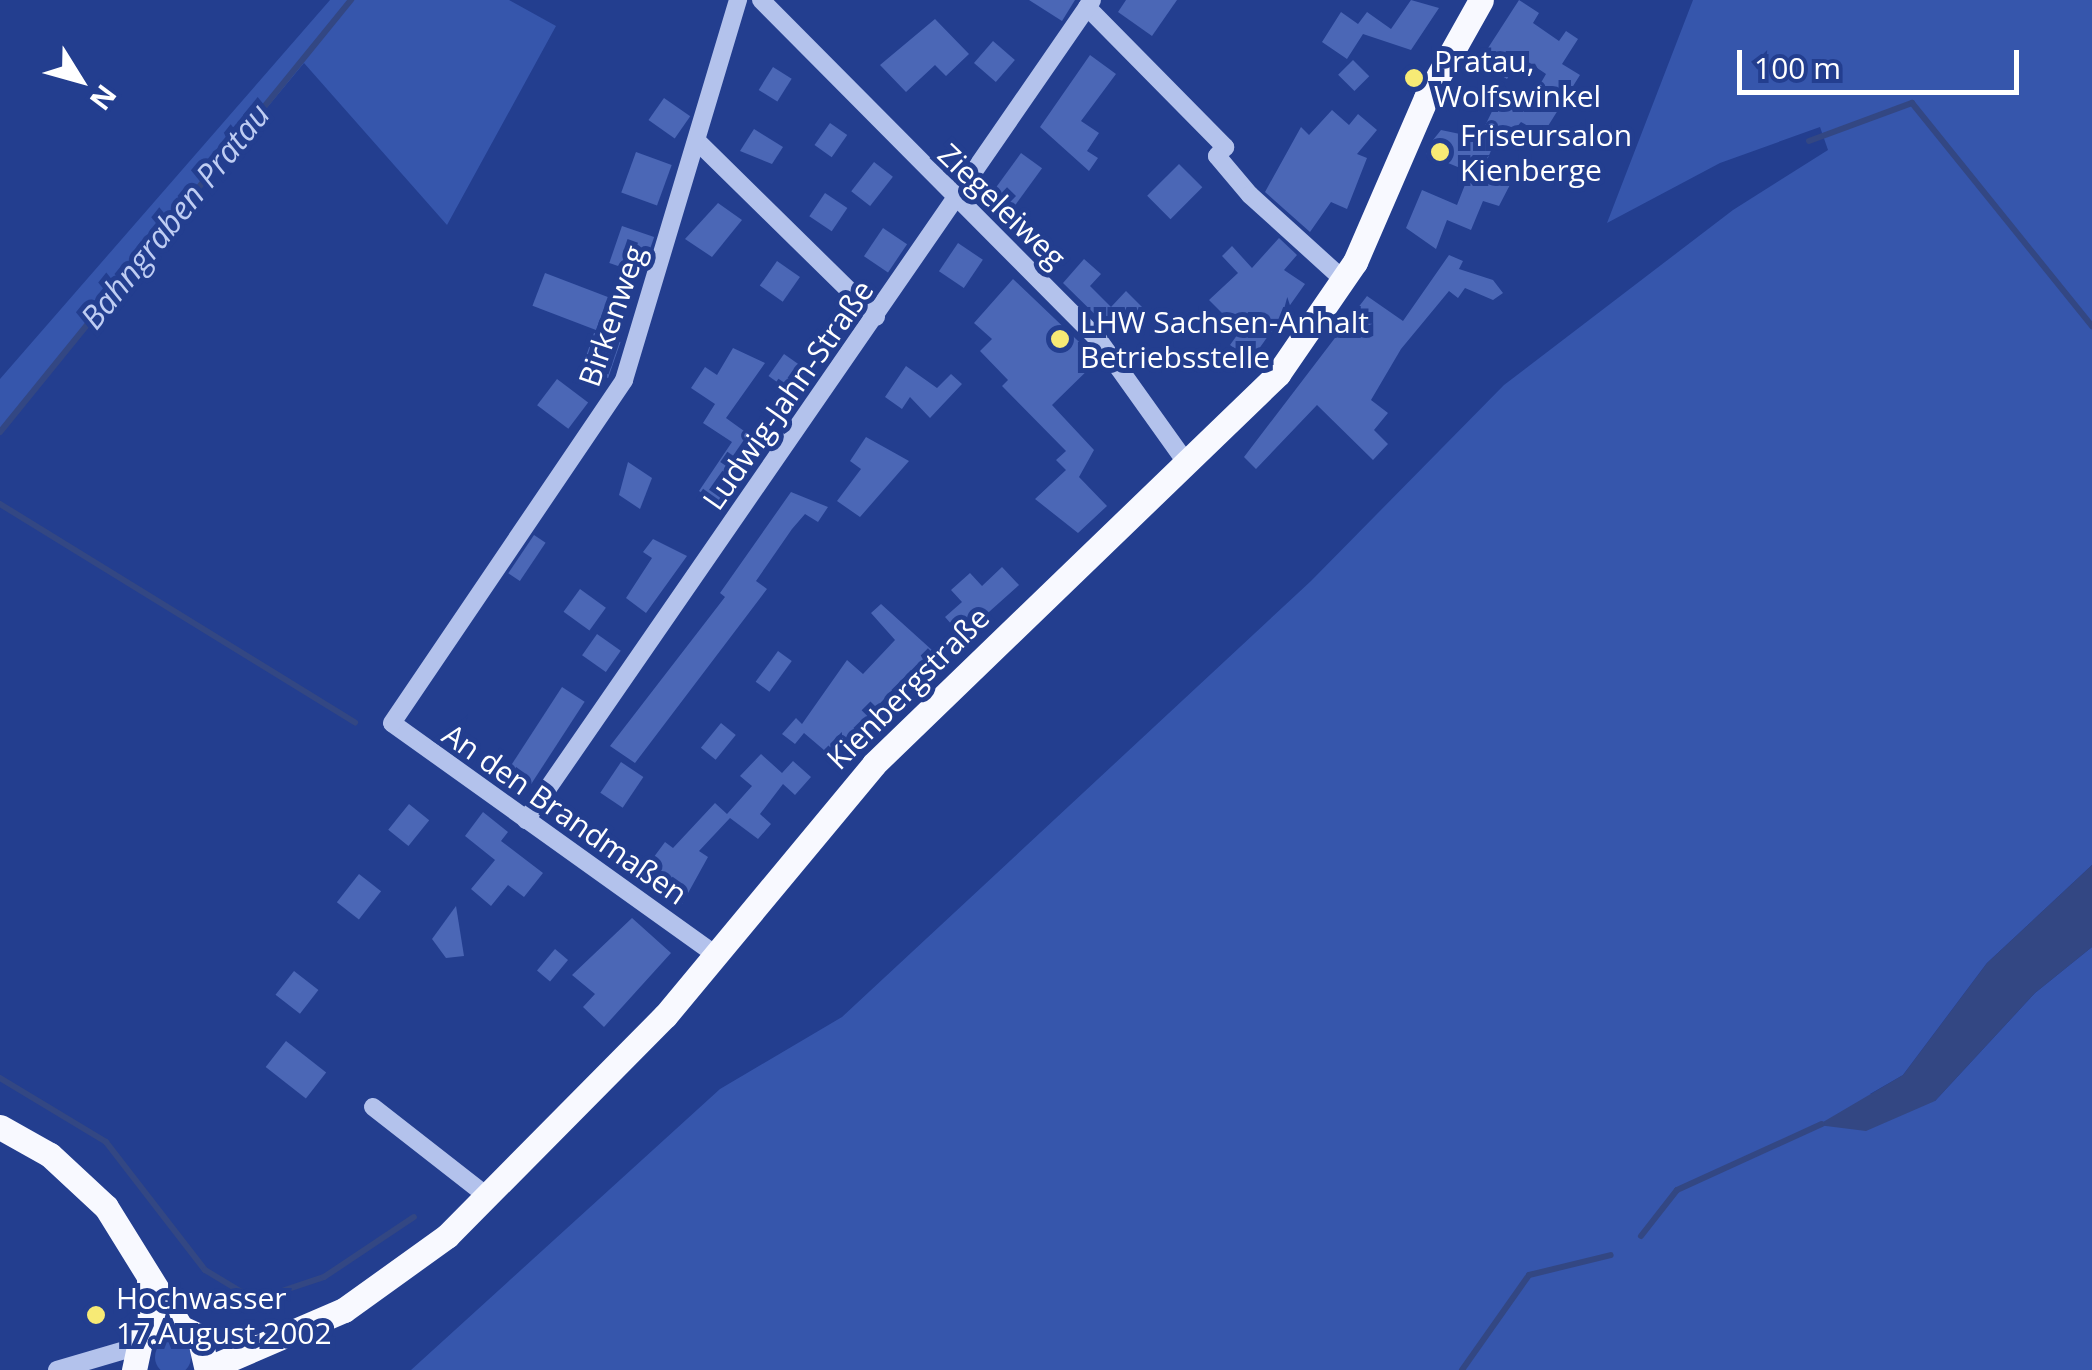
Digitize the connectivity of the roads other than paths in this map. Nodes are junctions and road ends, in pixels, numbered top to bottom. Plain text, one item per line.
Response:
1 (738, 0) edge
2 (761, 0) edge
3 (1482, 0) edge
4 (1089, 4) edge
5 (697, 141) junction
6 (956, 202) junction
7 (1345, 280) junction
8 (876, 317) junction
9 (1187, 464) junction
10 (394, 713) joint
11 (526, 820) junction
12 (716, 955) junction
13 (373, 1106) dead end
14 (0, 1127) edge
15 (487, 1196) junction
16 (149, 1276) junction
17 (178, 1323) junction
18 (140, 1349) edge
19 (206, 1361) edge
20 (57, 1370) edge

1 - 5 street, Birkenweg
2 - 6 street, Ziegeleiweg
3 - 7 main road, Kienbergstraße
4 - 6 street, Ludwig-Jahn-Straße
4 - 7 street
5 - 8 street
5 - 10 street, Birkenweg
6 - 8 street, Ludwig-Jahn-Straße
6 - 9 street, Ziegeleiweg
7 - 9 main road, Kienbergstraße
8 - 11 street, Ludwig-Jahn-Straße
9 - 12 main road, Kienbergstraße
10 - 11 street, An den Brandmaßen
11 - 12 street, An den Brandmaßen
12 - 15 main road, Kienbergstraße
13 - 15 street
14 - 16 main road, Kienbergstraße
15 - 19 main road, Kienbergstraße
16 - 17 main road, Kienbergstraße
16 - 18 main road
17 - 18 main road
17 - 19 main road, Kienbergstraße
18 - 20 street

